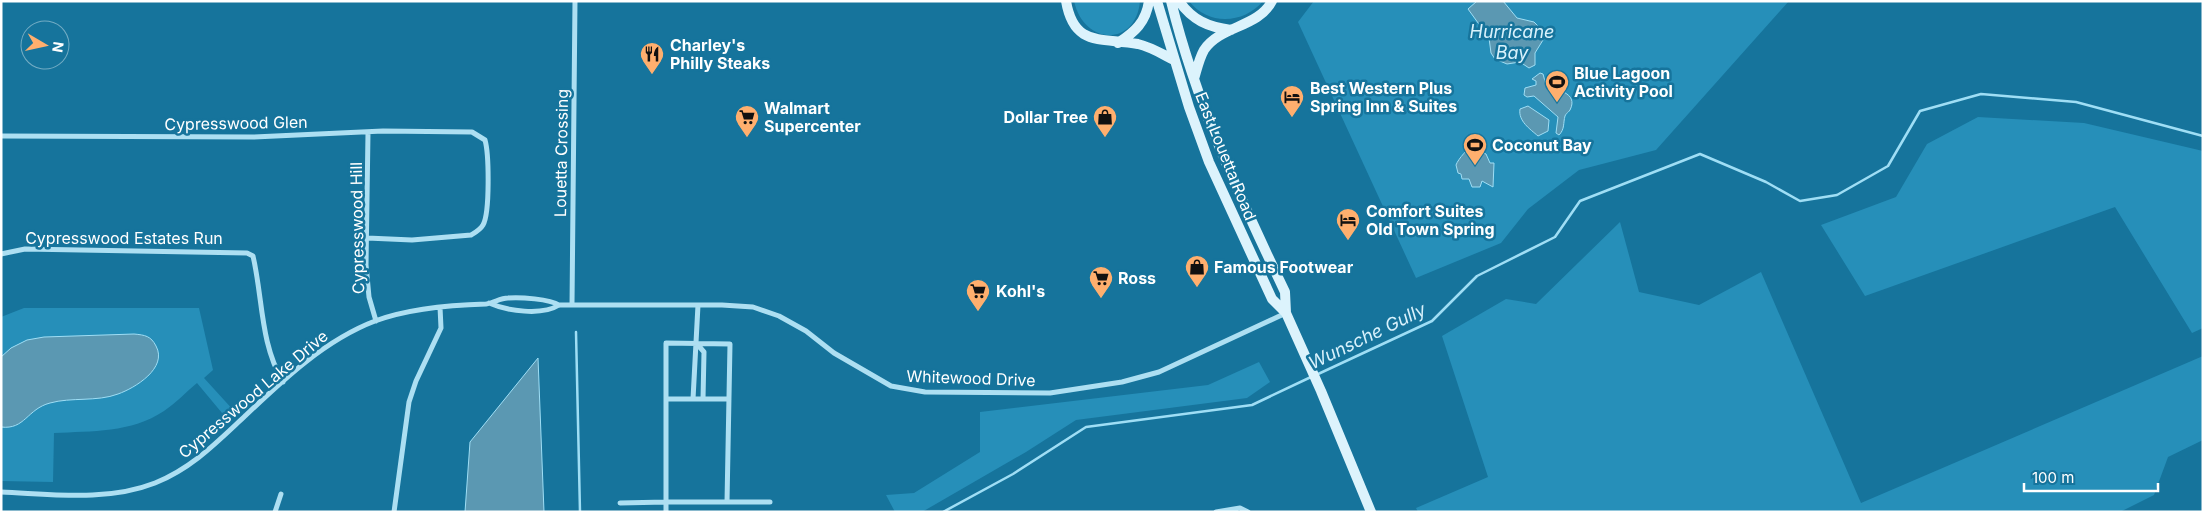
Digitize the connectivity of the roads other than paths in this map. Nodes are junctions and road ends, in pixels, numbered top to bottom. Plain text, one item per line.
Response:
1 (574, 1) edge
2 (1066, 1) edge
3 (1149, 1) edge
4 (1157, 1) edge
5 (1172, 1) edge
6 (1179, 1) edge
7 (1272, 1) edge
8 (1231, 30) junction
9 (1118, 42) junction
10 (1174, 60) junction
11 (1194, 80) junction
12 (368, 133) junction
13 (1, 136) edge
14 (1200, 138) junction
15 (1220, 149) junction
16 (367, 238) junction
17 (1, 254) edge
18 (523, 300) junction
19 (489, 304) junction
20 (559, 305) junction
21 (572, 305) junction
22 (698, 305) junction
23 (440, 307) junction
24 (523, 310) junction
25 (1286, 314) junction
26 (376, 320) junction
27 (697, 344) junction
28 (283, 382) junction
29 (666, 399) junction
30 (693, 399) junction
31 (703, 399) junction
32 (729, 399) junction
33 (1, 492) edge
34 (281, 494) dead end
35 (666, 502) junction
36 (727, 502) junction
37 (770, 502) dead end
38 (620, 503) dead end
39 (1246, 510) edge
40 (275, 512) edge
41 (394, 512) edge
42 (666, 512) edge
43 (1216, 512) edge
44 (1371, 512) edge

1 - 21 street, Louetta Crossing
2 - 9 main road
3 - 9 main road
4 - 10 main road, East Louetta Road
5 - 11 main road, East Louetta Road
6 - 8 main road
7 - 8 main road
8 - 11 main road
9 - 10 main road
10 - 14 main road, East Louetta Road
11 - 15 main road, East Louetta Road
12 - 13 street, Cypresswood Glen
12 - 16 street, Cypresswood Hill
12 - 16 street, Cypresswood Glen
14 - 15 main road
14 - 25 main road, East Louetta Road
15 - 25 main road, East Louetta Road
16 - 26 street, Cypresswood Hill
17 - 28 street, Cypresswood Estates Run
18 - 19 street, Cypresswood Lake Drive
18 - 20 street, Cypresswood Lake Drive
18 - 24 street
19 - 23 street, Cypresswood Lake Drive
19 - 24 street, Cypresswood Lake Drive
20 - 21 street, Cypresswood Lake Drive
20 - 24 street, Cypresswood Lake Drive
21 - 22 street, Whitewood Drive
22 - 25 street, Whitewood Drive
22 - 27 street
23 - 26 street, Cypresswood Lake Drive
23 - 41 street
25 - 44 main road, East Louetta Road
26 - 28 street, Cypresswood Lake Drive
27 - 29 street
27 - 30 street
27 - 31 street
27 - 32 street
28 - 33 street, Cypresswood Lake Drive
29 - 30 street
29 - 35 street
30 - 31 street
31 - 32 street
32 - 36 street
34 - 40 street
35 - 36 street
35 - 38 street
35 - 42 street
36 - 37 street
39 - 43 street

